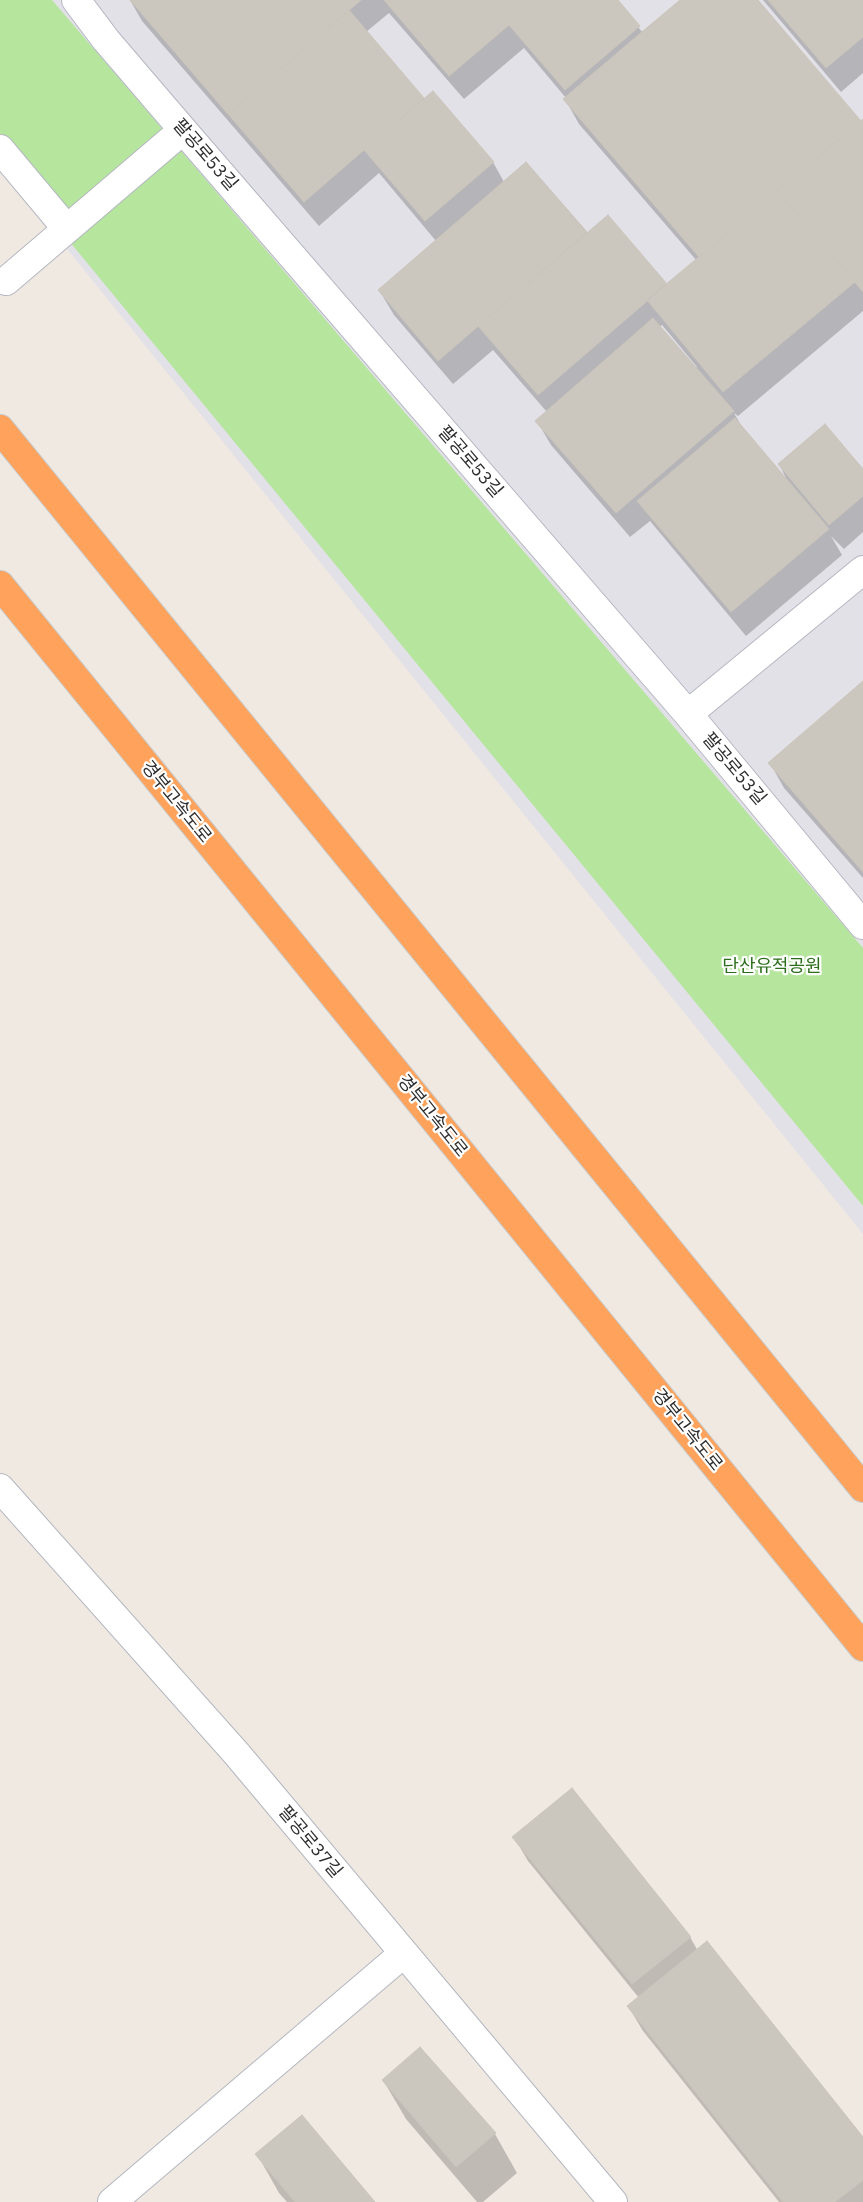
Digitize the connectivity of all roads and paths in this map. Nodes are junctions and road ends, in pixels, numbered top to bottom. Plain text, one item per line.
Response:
1 (76, 0) edge
2 (183, 130) junction
3 (0, 149) edge
4 (67, 229) junction
5 (6, 281) dead end
6 (0, 429) edge
7 (863, 570) edge
8 (0, 585) edge
9 (688, 714) junction
10 (863, 925) edge
11 (0, 1488) edge
12 (863, 1488) edge
13 (863, 1647) edge
14 (404, 1953) junction
15 (112, 2202) edge
16 (613, 2202) edge

1 - 2 street, 팔공로53길
2 - 4 street
2 - 9 street, 팔공로53길
3 - 4 street
4 - 5 street
6 - 12 highway
7 - 9 street
8 - 13 highway, 경부고속도로
9 - 10 street, 팔공로53길
11 - 14 street, 팔공로37길
14 - 15 street
14 - 16 street, 팔공로37길

